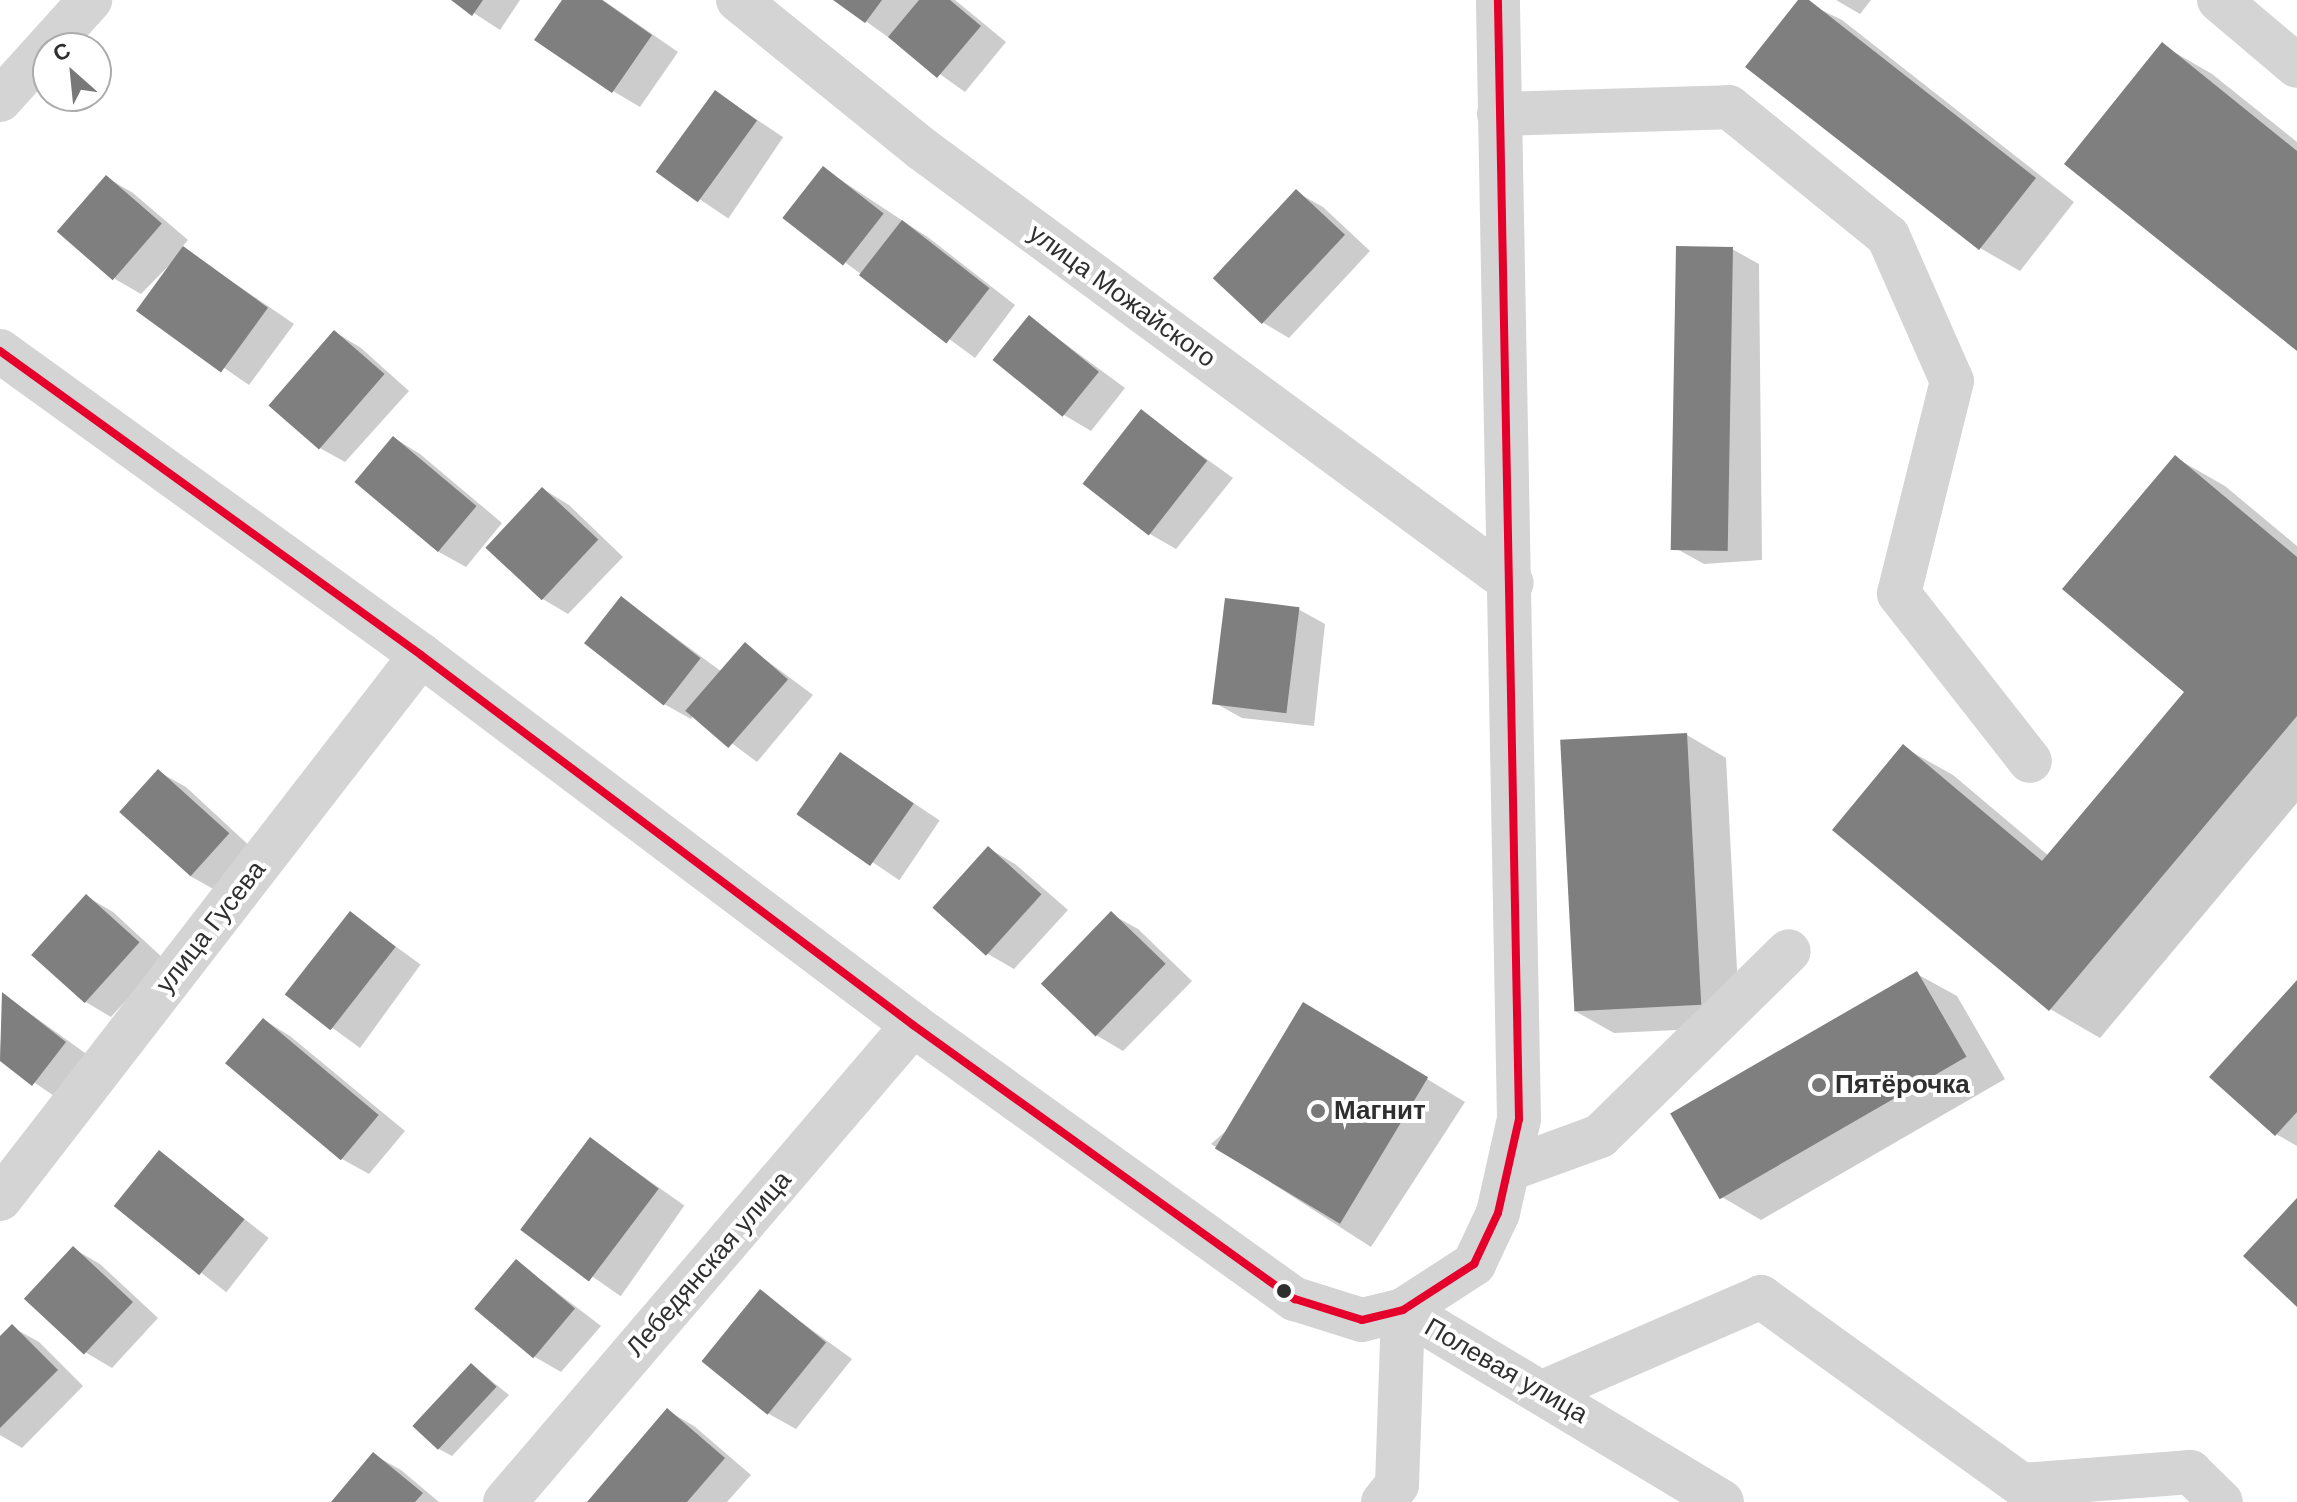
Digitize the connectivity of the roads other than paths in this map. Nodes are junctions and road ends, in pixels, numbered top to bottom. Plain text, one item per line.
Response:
1 (90, 0) edge
2 (738, 0) edge
3 (1498, 0) edge
4 (2219, 0) edge
5 (2297, 66) edge
6 (0, 100) edge
7 (1499, 114) junction
8 (0, 351) edge
9 (1512, 583) junction
10 (421, 655) junction
11 (2030, 761) dead end
12 (1789, 951) dead end
13 (913, 1025) junction
14 (1510, 1169) junction
15 (0, 1199) edge
16 (1403, 1310) junction
17 (1543, 1392) junction
18 (505, 1502) edge
19 (1383, 1502) edge
20 (1722, 1502) edge
21 (2221, 1502) edge

1 - 6 street
2 - 9 street, улица Можайского
3 - 7 street
4 - 5 street
7 - 9 street
7 - 11 street
8 - 10 street, Полевая улица
9 - 14 street
10 - 13 street, Полевая улица
10 - 15 street, улица Гусева
12 - 14 street
13 - 16 street, Полевая улица
13 - 18 street, Лебедянская улица
14 - 16 street
16 - 17 street, Полевая улица
16 - 19 street
17 - 20 street, Полевая улица
17 - 21 street

